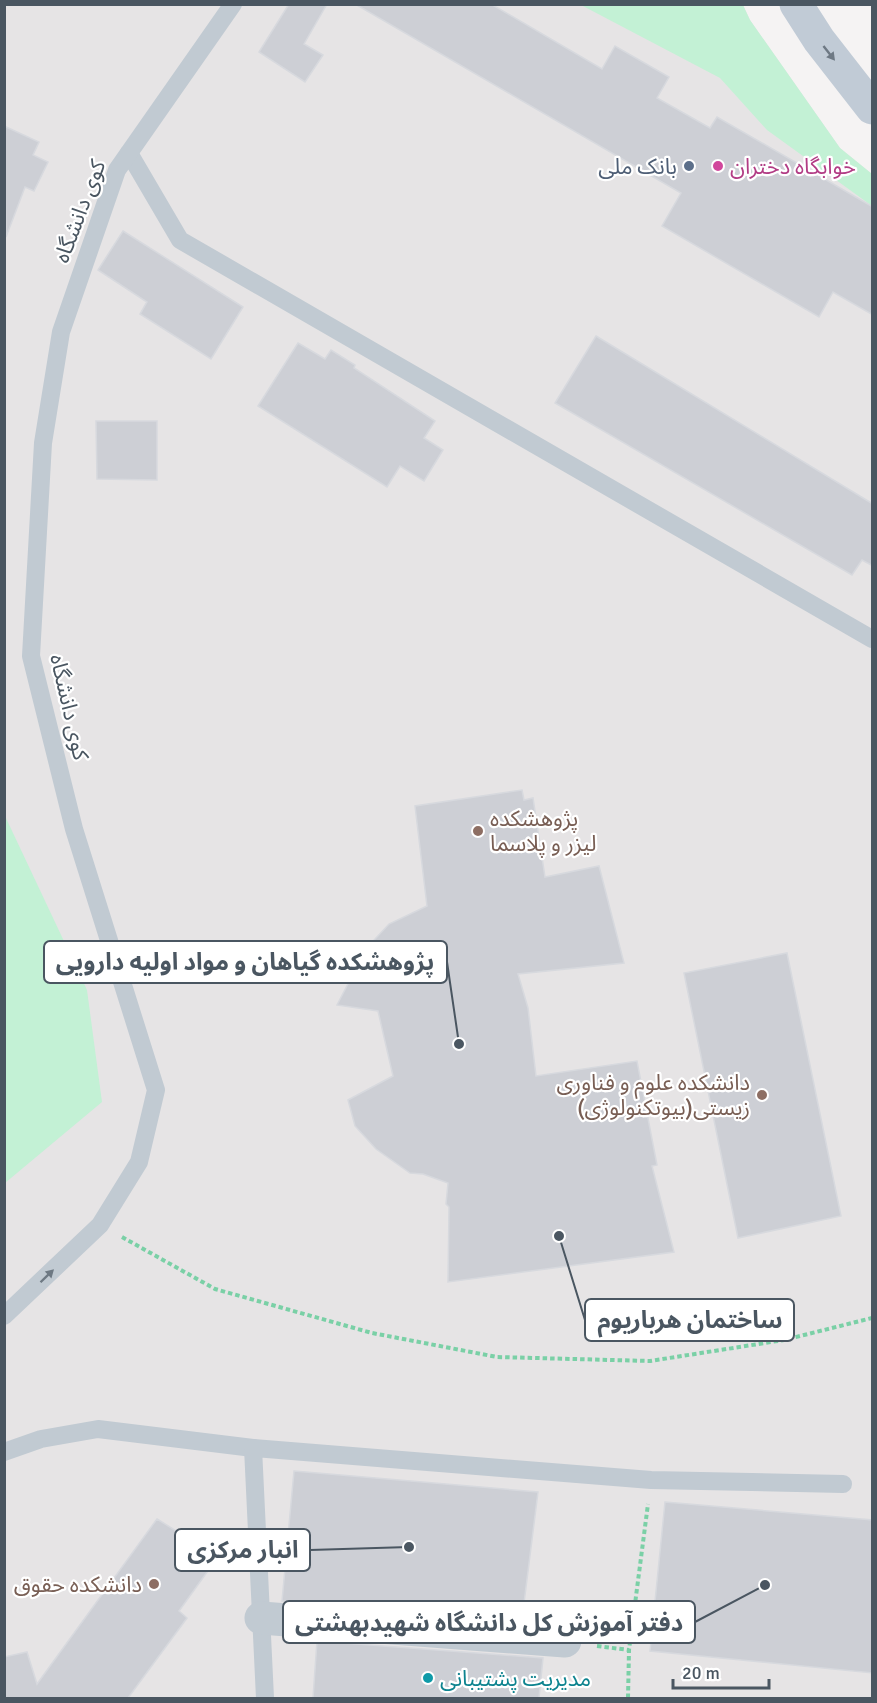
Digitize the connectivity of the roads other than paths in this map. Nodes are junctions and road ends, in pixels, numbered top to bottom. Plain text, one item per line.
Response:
1 (233, 4) edge
2 (796, 4) edge
3 (873, 108) edge
4 (129, 153) junction
5 (873, 639) edge
6 (4, 1316) edge
7 (253, 1448) junction
8 (4, 1452) edge
9 (843, 1484) dead end
10 (261, 1617) junction
11 (565, 1641) dead end
12 (265, 1698) edge

1 - 4 lane, کوی دانشگاه
2 -> 3 main road
4 - 5 lane
6 -> 4 lane, کوی دانشگاه
7 - 8 lane
7 - 9 lane
7 - 10 lane
10 - 11 street
10 - 12 lane

